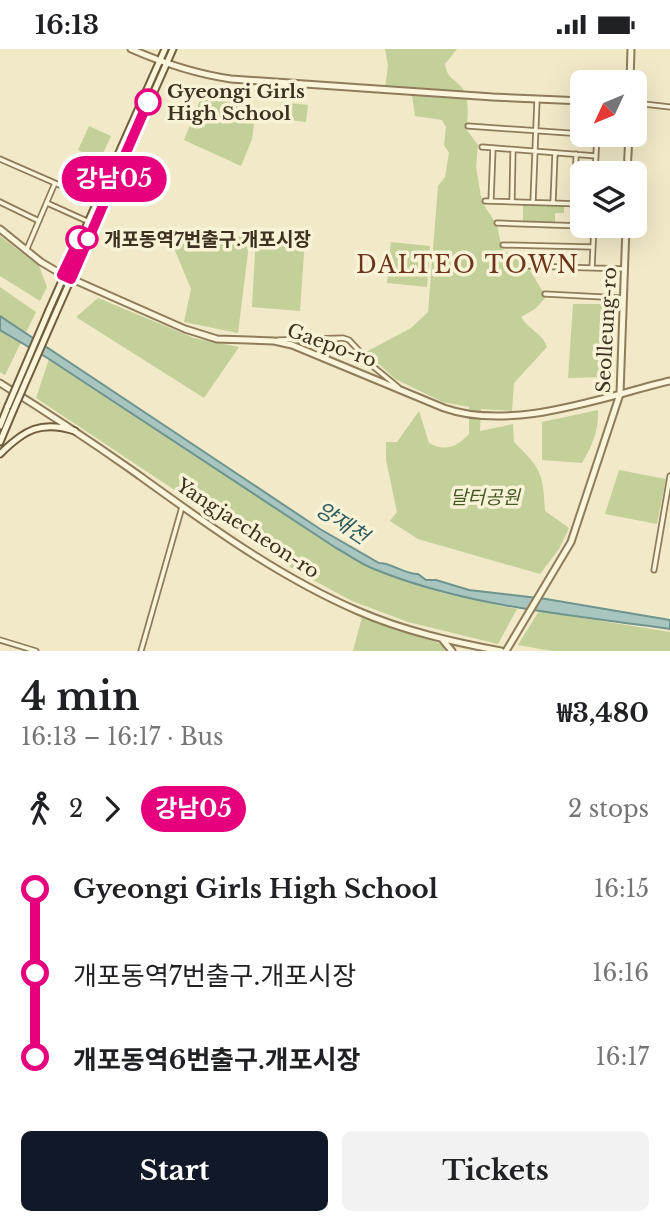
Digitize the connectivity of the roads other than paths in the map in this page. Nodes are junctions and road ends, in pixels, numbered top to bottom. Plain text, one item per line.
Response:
1 (131, 49) edge
2 (165, 49) edge
3 (173, 49) edge
4 (631, 49) edge
5 (159, 61) junction
6 (167, 63) junction
7 (630, 70) edge
8 (537, 99) junction
9 (570, 100) edge
10 (648, 104) edge
11 (670, 107) edge
12 (468, 126) dead end
13 (536, 130) junction
14 (570, 133) edge
15 (482, 147) dead end
16 (597, 147) edge
17 (493, 148) junction
18 (513, 150) junction
19 (535, 151) junction
20 (555, 153) junction
21 (576, 154) junction
22 (596, 156) junction
23 (0, 159) edge
24 (576, 161) edge
25 (596, 161) edge
26 (55, 183) junction
27 (96, 201) junction
28 (485, 201) dead end
29 (491, 201) junction
30 (0, 202) edge
31 (512, 202) junction
32 (533, 202) junction
33 (47, 203) junction
34 (553, 203) junction
35 (570, 204) edge
36 (39, 221) junction
37 (87, 221) junction
38 (497, 223) dead end
39 (570, 226) edge
40 (0, 229) edge
41 (593, 238) edge
42 (626, 238) edge
43 (503, 245) dead end
44 (593, 247) junction
45 (26, 251) junction
46 (529, 266) dead end
47 (592, 268) junction
48 (625, 269) junction
49 (62, 275) junction
50 (71, 279) junction
51 (545, 295) dead end
52 (624, 298) junction
53 (338, 338) junction
54 (274, 341) junction
55 (326, 358) junction
56 (670, 381) edge
57 (0, 383) edge
58 (400, 388) junction
59 (620, 394) junction
60 (11, 408) junction
61 (0, 426) edge
62 (75, 431) junction
63 (0, 442) edge
64 (0, 454) edge
65 (670, 476) edge
66 (182, 507) junction
67 (653, 570) dead end
68 (442, 639) junction
69 (0, 641) edge
70 (36, 651) edge
71 (141, 651) edge
72 (452, 651) edge
73 (504, 651) edge

1 - 5 street
2 - 5 street
3 - 6 street
4 - 7 street
5 - 6 street
5 - 27 street
6 - 8 street
6 - 50 street
8 - 9 street
8 - 13 street
10 - 11 street
12 - 13 street
13 - 14 street
13 - 19 street
15 - 17 street
16 - 22 street
17 - 18 street
17 - 29 street
18 - 19 street
18 - 31 street
19 - 20 street
19 - 32 street
20 - 21 street
20 - 34 street
21 - 22 street
21 - 24 street
22 - 25 street
23 - 26 street
26 - 27 street
26 - 33 street
27 - 37 street
28 - 29 street
29 - 31 street
30 - 36 street
31 - 32 street
32 - 34 street
33 - 36 street
33 - 37 street
34 - 35 street
36 - 45 street
37 - 49 street
38 - 39 street
40 - 45 street, Gaepo-ro
41 - 44 street
42 - 48 street, Seolleung-ro
43 - 44 street
44 - 47 street
45 - 49 street, Gaepo-ro
46 - 47 street
47 - 48 street
48 - 52 street, Seolleung-ro
49 - 50 street, Gaepo-ro
49 - 60 street, bridge
50 - 54 street, Gaepo-ro
50 - 60 street, bridge
51 - 52 street
52 - 59 street, Seolleung-ro
53 - 54 street
53 - 55 street
53 - 58 street
54 - 55 street, Gaepo-ro
55 - 58 street, Gaepo-ro
56 - 59 street, Gaepo-ro
57 - 62 street, Yangjaecheon-ro
58 - 59 street, Gaepo-ro
59 - 73 street, Seolleung-ro
60 - 61 street
60 - 63 street
62 - 64 street
62 - 66 street, Yangjaecheon-ro
65 - 67 street
66 - 68 street, Yangjaecheon-ro
66 - 71 street
68 - 72 street
68 - 73 street, Yangjaecheon-ro
69 - 70 street

